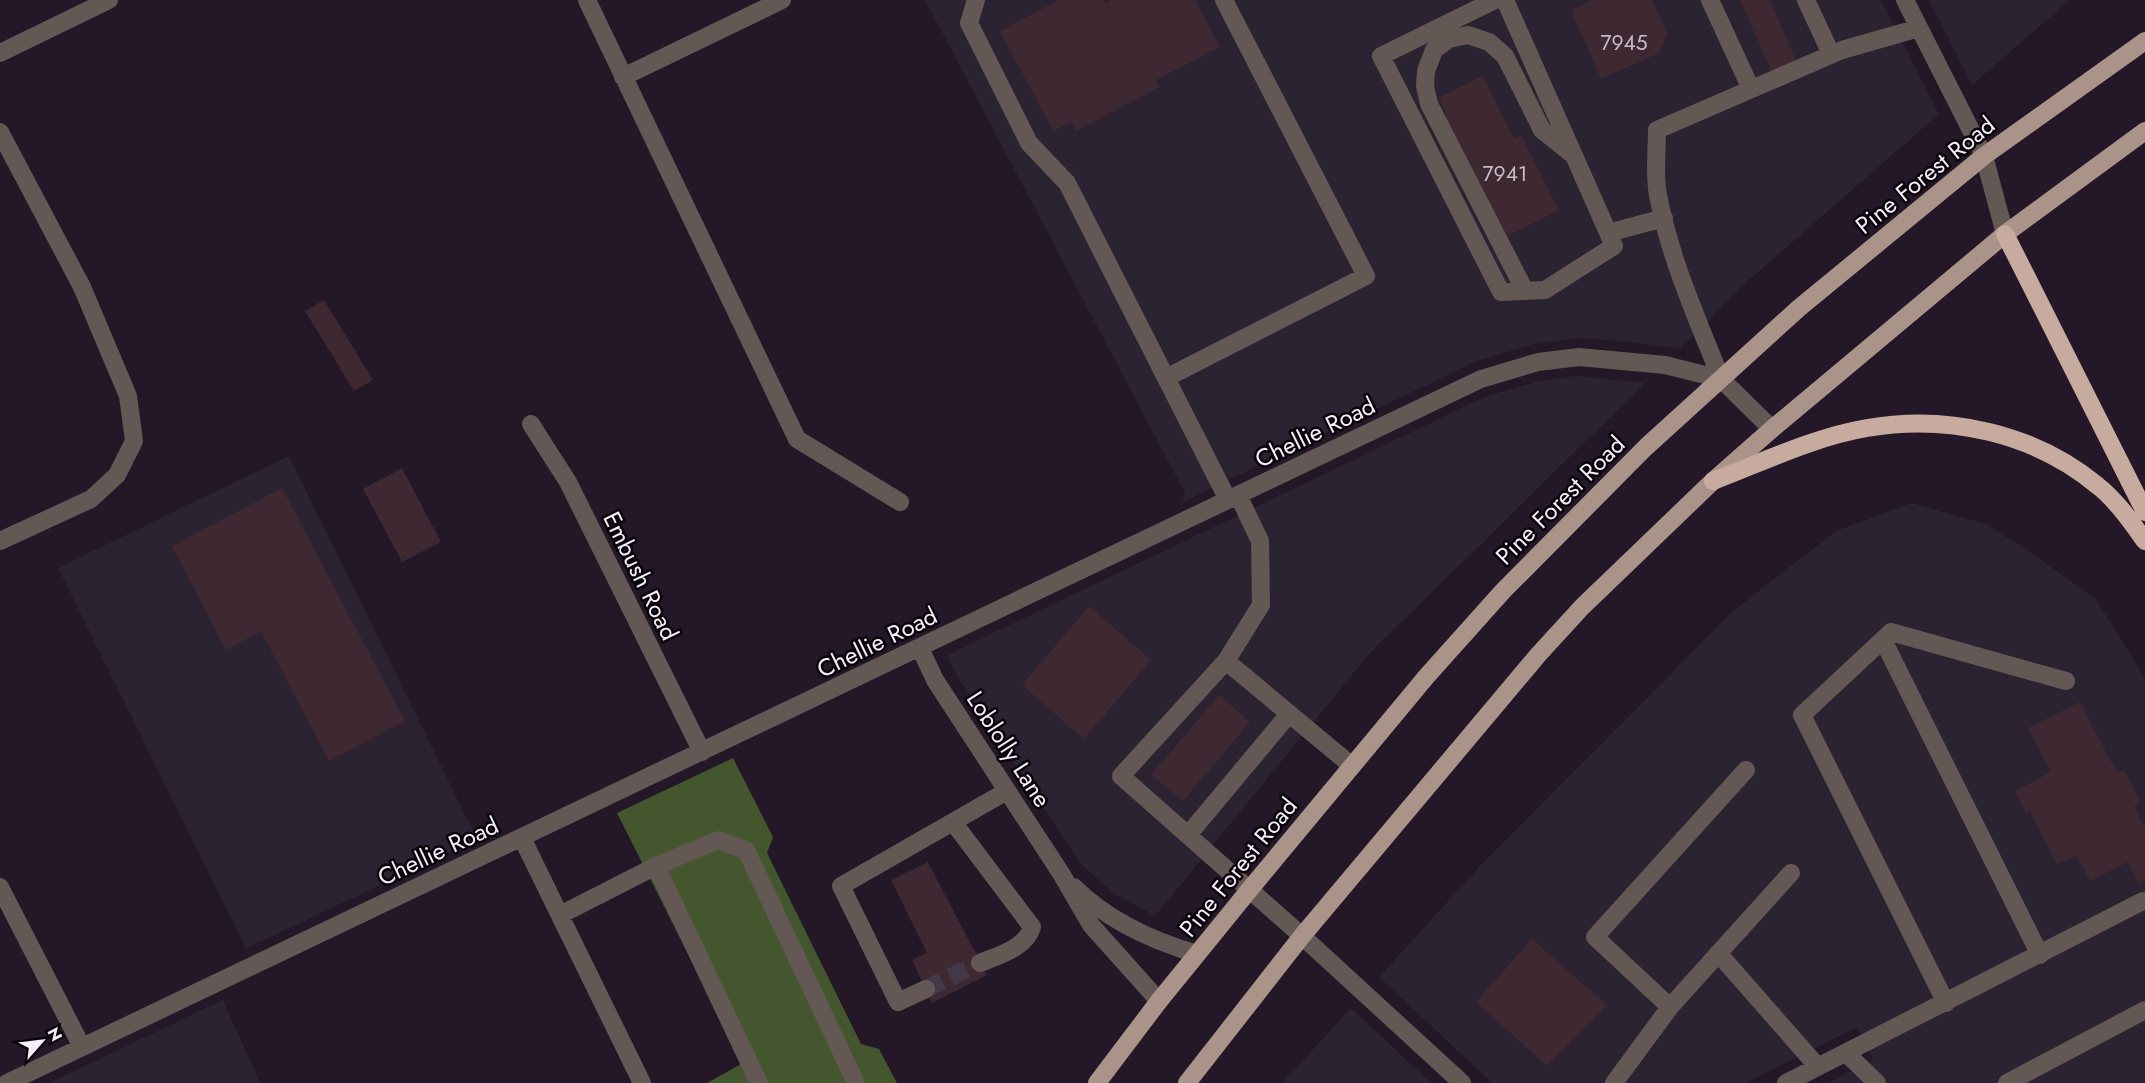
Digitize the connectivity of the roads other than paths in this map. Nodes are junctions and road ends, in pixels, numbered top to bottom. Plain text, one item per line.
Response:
1 (109, 0) edge
2 (587, 0) edge
3 (782, 0) edge
4 (976, 0) edge
5 (1224, 0) edge
6 (1495, 0) edge
7 (1505, 0) edge
8 (1710, 0) edge
9 (1806, 0) edge
10 (1905, 0) edge
11 (1919, 28) junction
12 (2145, 41) edge
13 (0, 53) edge
14 (1831, 54) junction
15 (624, 77) junction
16 (1751, 89) junction
17 (2145, 131) edge
18 (0, 132) edge
19 (1573, 155) junction
20 (1984, 156) junction
21 (1664, 219) junction
22 (1608, 233) junction
23 (2005, 234) junction
24 (1525, 291) junction
25 (1166, 378) junction
26 (1721, 379) junction
27 (531, 424) dead end
28 (1772, 429) junction
29 (1713, 481) junction
30 (1233, 498) junction
31 (900, 502) dead end
32 (2145, 512) edge
33 (0, 541) edge
34 (2145, 541) edge
35 (1883, 640) junction
36 (920, 648) junction
37 (1226, 660) junction
38 (2066, 681) dead end
39 (1290, 714) junction
40 (702, 752) junction
41 (1352, 766) junction
42 (1746, 770) dead end
43 (1007, 791) junction
44 (953, 822) junction
45 (1188, 835) junction
46 (522, 838) junction
47 (656, 866) junction
48 (1791, 873) dead end
49 (1062, 875) junction
50 (0, 887) edge
51 (1250, 889) junction
52 (2143, 901) dead end
53 (560, 915) junction
54 (1302, 936) junction
55 (1718, 953) junction
56 (1197, 954) junction
57 (2040, 955) junction
58 (980, 963) tunnel mouth
59 (926, 988) tunnel mouth
60 (1159, 1001) junction
61 (1946, 1003) junction
62 (1670, 1007) junction
63 (2145, 1010) edge
64 (82, 1047) junction
65 (1846, 1053) junction
66 (1818, 1067) junction
67 (7, 1083) edge
68 (642, 1083) edge
69 (759, 1083) edge
70 (856, 1083) edge
71 (1097, 1083) edge
72 (1187, 1083) edge
73 (1462, 1083) edge
74 (1614, 1083) edge
75 (1786, 1083) edge
76 (1878, 1083) edge
77 (2007, 1083) edge

1 - 13 street
2 - 15 street
3 - 15 street
4 - 25 street
5 - 25 street
6 - 24 street
7 - 19 street
8 - 16 street
9 - 14 street
10 - 11 street
11 - 14 street
11 - 20 street
12 - 20 main road, Pine Forest Road
14 - 16 street
15 - 31 street
16 - 21 street
17 - 23 main road
18 - 33 street
19 - 22 street
19 - 24 street
20 - 23 street
20 - 26 main road, Pine Forest Road
21 - 22 street
21 - 26 street
22 - 24 street
23 - 28 main road
23 - 32 highway
25 - 30 street
26 - 28 street
26 - 30 street, Chellie Road
26 - 41 main road, Pine Forest Road
27 - 40 street, Embush Road
28 - 29 main road
29 - 34 highway
29 - 54 main road
30 - 36 street, Chellie Road
30 - 37 street
35 - 38 street
35 - 57 street
35 - 61 street
36 - 40 street, Chellie Road
36 - 43 street, Loblolly Lane
37 - 39 street
37 - 45 street
39 - 41 street
39 - 45 street
40 - 46 street, Chellie Road
41 - 51 main road, Pine Forest Road
42 - 62 street
43 - 44 street
43 - 49 street, Loblolly Lane
44 - 58 street
44 - 59 street
45 - 51 street
46 - 53 street
46 - 64 street, Chellie Road
47 - 53 street
47 - 69 street
47 - 70 street
48 - 55 street
49 - 56 street, Loblolly Lane
49 - 60 street, Loblolly Lane
50 - 64 street
51 - 54 street
51 - 56 main road, Pine Forest Road
52 - 57 street
53 - 68 street
54 - 72 main road
54 - 73 street
55 - 62 street
55 - 66 street
56 - 60 main road, Pine Forest Road
57 - 61 street
60 - 71 main road, Pine Forest Road
61 - 65 street
62 - 74 street
63 - 77 street
64 - 67 street, Chellie Road
65 - 66 street
65 - 76 street
66 - 75 street

